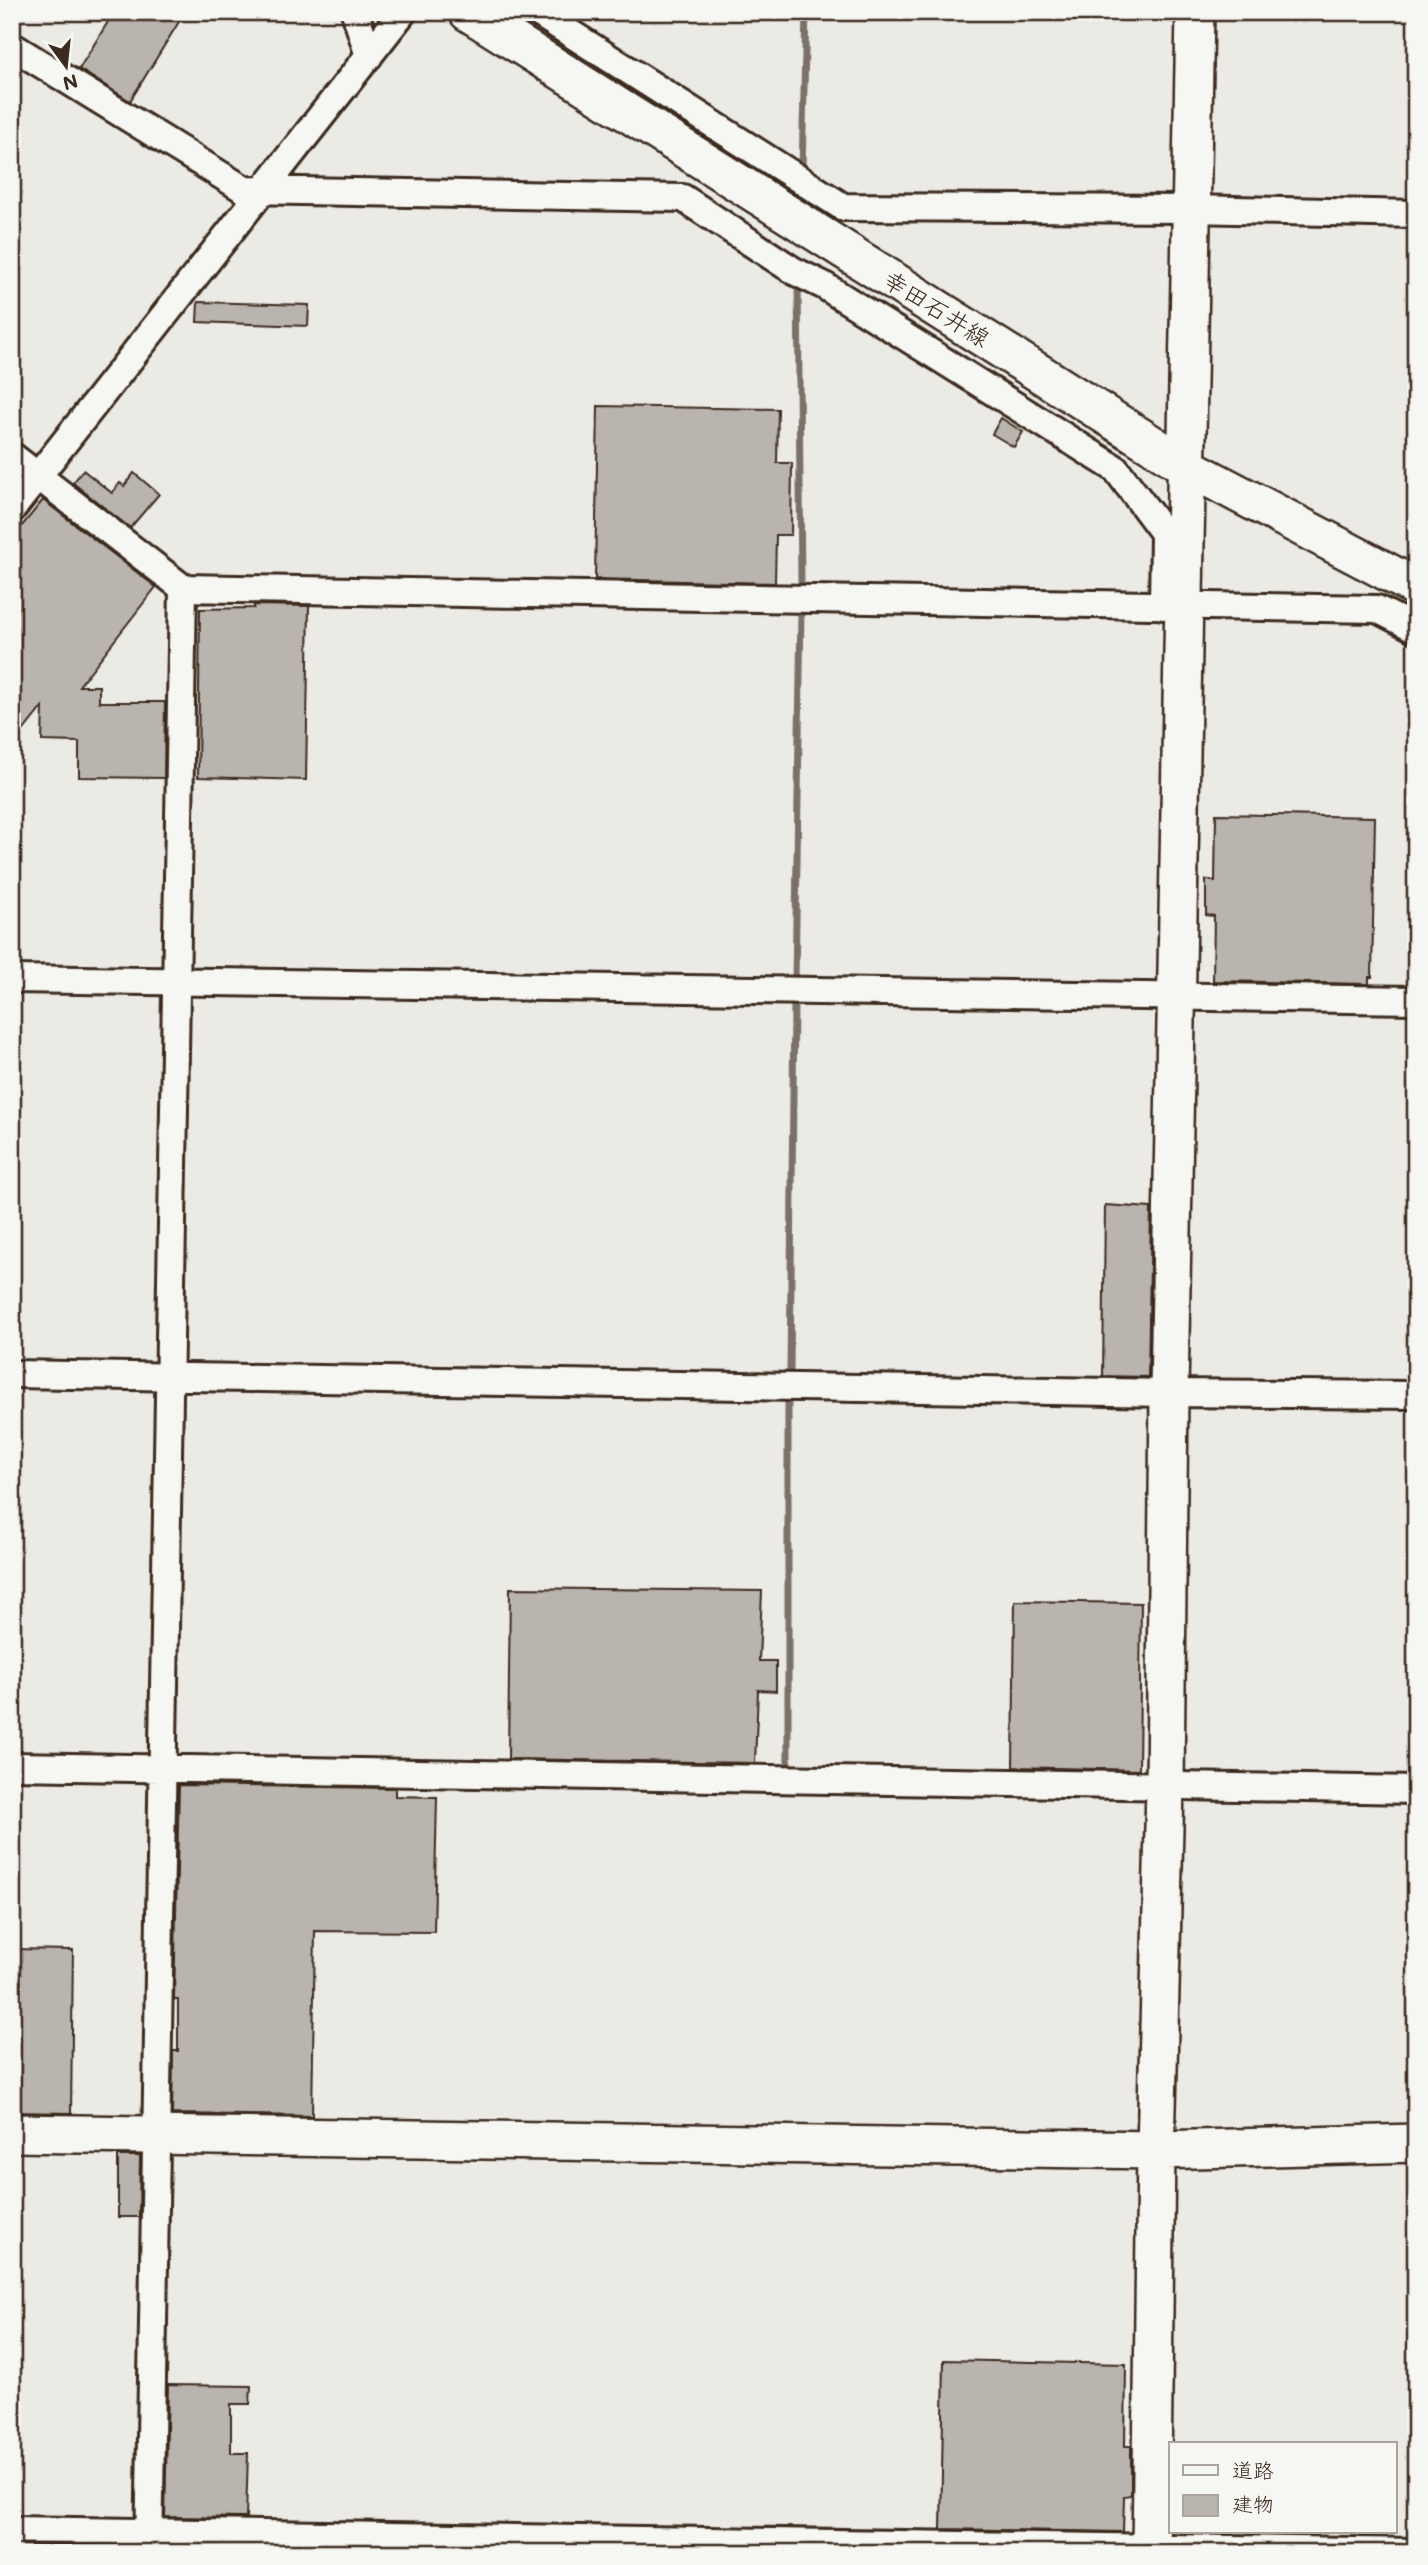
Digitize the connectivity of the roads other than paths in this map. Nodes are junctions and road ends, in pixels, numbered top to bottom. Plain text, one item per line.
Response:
1 (355, 12) edge
2 (403, 12) edge
3 (468, 12) edge
4 (537, 12) edge
5 (1195, 12) edge
6 (12, 46) edge
7 (369, 56) junction
8 (264, 191) junction
9 (1190, 209) junction
10 (1416, 214) edge
11 (12, 456) edge
12 (1186, 466) junction
13 (38, 476) junction
14 (12, 509) edge
15 (1416, 587) edge
16 (183, 588) junction
17 (1174, 606) junction
18 (1416, 629) edge
19 (12, 979) edge
20 (176, 983) junction
21 (1176, 997) junction
22 (1416, 1000) edge
23 (12, 1374) edge
24 (170, 1377) junction
25 (1169, 1393) junction
26 (1416, 1395) edge
27 (12, 1766) edge
28 (162, 1769) junction
29 (1165, 1787) junction
30 (1416, 1790) edge
31 (12, 2133) edge
32 (156, 2135) junction
33 (1416, 2143) edge
34 (1156, 2150) junction
35 (12, 2530) edge
36 (149, 2543) edge
37 (1151, 2551) edge
38 (1416, 2552) edge

1 - 7 street
2 - 7 street
3 - 12 street, 幸田石井線
4 - 9 street
5 - 9 street
6 - 8 street
7 - 8 street
8 - 13 street
8 - 17 street
9 - 10 street
9 - 12 street
11 - 13 street
12 - 15 street, 幸田石井線
12 - 17 street
13 - 14 street
13 - 16 street
16 - 17 street
16 - 20 street
17 - 18 street
17 - 21 street
19 - 20 street
20 - 21 street
20 - 24 street
21 - 22 street
21 - 25 street
23 - 24 street
24 - 25 street
24 - 28 street
25 - 26 street
25 - 29 street
27 - 28 street
28 - 29 street
28 - 32 street
29 - 30 street
29 - 34 street
31 - 32 street
32 - 34 street
32 - 36 street
33 - 34 street
34 - 37 street
35 - 36 street
36 - 37 street
37 - 38 street

